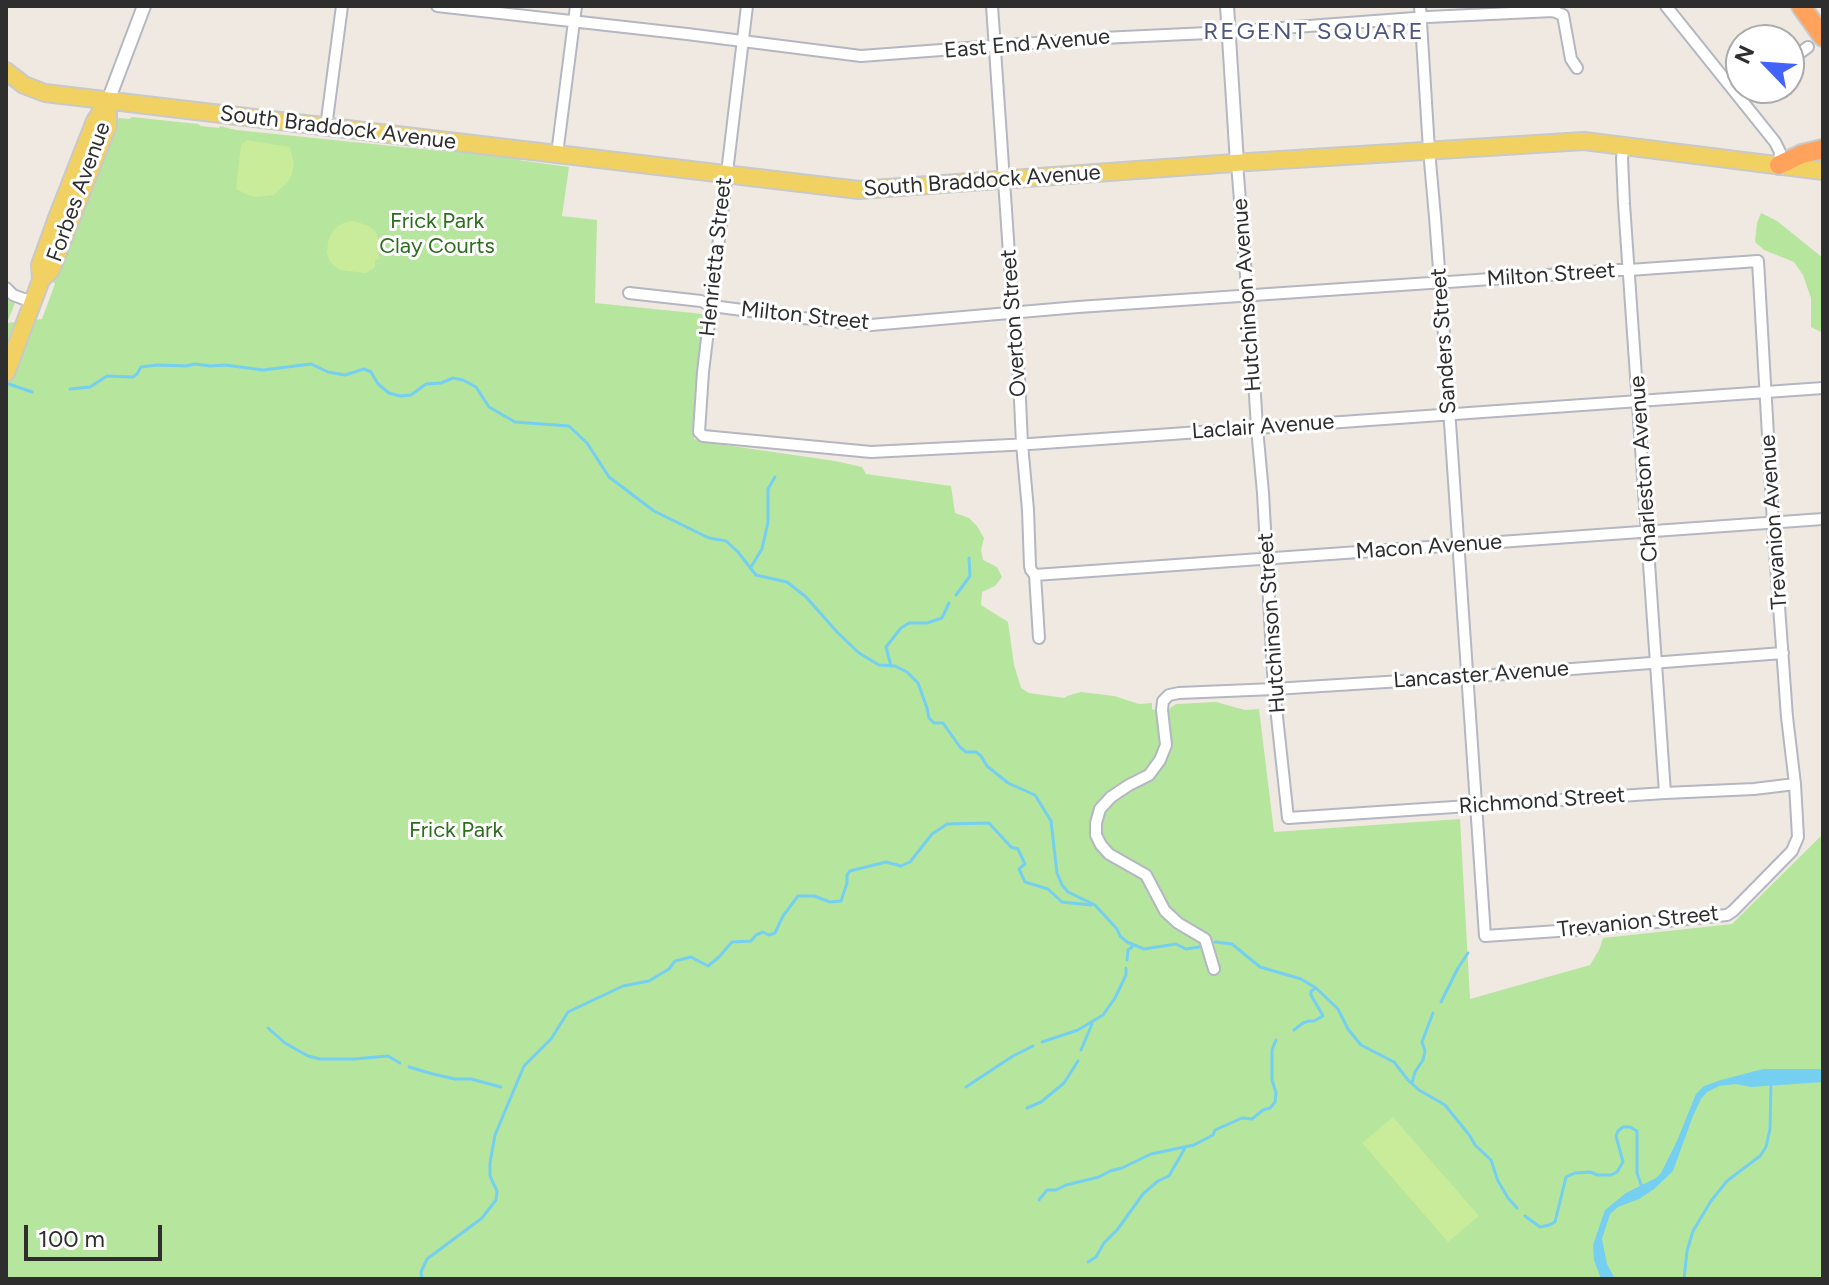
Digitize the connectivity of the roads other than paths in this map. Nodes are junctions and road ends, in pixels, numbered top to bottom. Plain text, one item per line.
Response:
1 (144, 6) edge
2 (342, 6) edge
3 (437, 6) edge
4 (576, 6) edge
5 (747, 6) edge
6 (992, 6) edge
7 (1227, 6) edge
8 (1420, 6) edge
9 (1666, 6) edge
10 (1801, 6) edge
11 (1420, 18) junction
12 (574, 21) junction
13 (1229, 32) junction
14 (742, 41) junction
15 (1815, 42) edge
16 (995, 47) junction
17 (1577, 68) dead end
18 (6, 71) edge
19 (1725, 78) edge
20 (65, 96) junction
21 (108, 101) junction
22 (1746, 104) edge
23 (95, 121) junction
24 (326, 127) junction
25 (1624, 146) junction
26 (1823, 149) edge
27 (1429, 150) junction
28 (557, 154) junction
29 (1237, 163) junction
30 (1779, 165) junction
31 (1823, 171) edge
32 (725, 174) junction
33 (1004, 180) junction
34 (1758, 261) joint
35 (1629, 270) junction
36 (41, 280) junction
37 (1440, 282) junction
38 (6, 288) edge
39 (629, 293) dead end
40 (1248, 296) junction
41 (31, 306) junction
42 (712, 306) junction
43 (1013, 312) junction
44 (6, 373) edge
45 (1823, 388) edge
46 (1765, 392) junction
47 (1638, 400) junction
48 (1449, 414) junction
49 (1257, 428) junction
50 (703, 436) joint
51 (1022, 444) junction
52 (1823, 519) edge
53 (1773, 523) junction
54 (1647, 531) junction
55 (1458, 545) junction
56 (1266, 558) junction
57 (1030, 572) junction
58 (1039, 638) dead end
59 (1783, 653) junction
60 (1657, 662) junction
61 (1466, 677) junction
62 (1274, 689) junction
63 (1795, 784) junction
64 (1665, 793) junction
65 (1476, 806) junction
66 (1288, 818) joint
67 (1485, 936) joint
68 (1214, 969) dead end

1 - 21 street, Forbes Avenue
2 - 24 street
3 - 12 street, East End Avenue
4 - 12 street
5 - 14 street, Henrietta Street
6 - 16 street, Overton Street
7 - 13 street
8 - 11 street, Sanders Street
9 - 19 street
10 - 15 highway
11 - 13 street, East End Avenue
11 - 17 street, East End Avenue
11 - 27 street, Sanders Street
12 - 14 street, East End Avenue
12 - 28 street
13 - 16 street, East End Avenue
13 - 29 street
14 - 16 street, East End Avenue
14 - 32 street, Henrietta Street
16 - 33 street, Overton Street
18 - 20 main road, South Braddock Avenue
20 - 21 main road, South Braddock Avenue
20 - 23 main road
21 - 23 main road, Forbes Avenue
21 - 24 main road, South Braddock Avenue
21 - 36 main road, Forbes Avenue
22 - 30 street
23 - 36 main road, Forbes Avenue
24 - 28 main road, South Braddock Avenue
25 - 27 main road, South Braddock Avenue
25 - 30 main road, South Braddock Avenue
25 - 35 street, Charleston Avenue
26 - 30 highway
27 - 29 main road, South Braddock Avenue
27 - 37 street, Sanders Street
28 - 32 main road, South Braddock Avenue
29 - 33 main road, South Braddock Avenue
29 - 40 street, Hutchinson Avenue
30 - 31 main road, South Braddock Avenue
32 - 33 main road, South Braddock Avenue
32 - 42 street, Henrietta Street
33 - 43 street, Overton Street
34 - 35 street, Milton Street
34 - 46 street, Trevanion Avenue
35 - 37 street, Milton Street
35 - 47 street, Charleston Avenue
36 - 41 main road, Forbes Avenue
37 - 40 street, Milton Street
37 - 48 street, Sanders Street
38 - 41 street
39 - 42 street, Milton Street
40 - 43 street, Milton Street
40 - 49 street, Hutchinson Avenue
41 - 44 main road, Forbes Avenue
42 - 43 street, Milton Street
42 - 50 street, Henrietta Street
43 - 51 street, Overton Street
45 - 46 street, Laclair Avenue
46 - 47 street, Laclair Avenue
46 - 53 street, Trevanion Avenue
47 - 48 street, Laclair Avenue
47 - 54 street, Charleston Avenue
48 - 49 street, Laclair Avenue
48 - 55 street, Sanders Street
49 - 51 street, Laclair Avenue
49 - 56 street, Hutchinson Street
50 - 51 street, Laclair Avenue
51 - 57 street, Overton Street
52 - 53 street, Macon Avenue
53 - 54 street, Macon Avenue
53 - 59 street, Trevanion Avenue
54 - 55 street, Macon Avenue
54 - 60 street, Charleston Avenue
55 - 56 street, Macon Avenue
55 - 61 street, Sanders Street
56 - 57 street, Macon Avenue
56 - 62 street, Hutchinson Street
57 - 58 street, Overton Street
59 - 60 street, Lancaster Avenue
59 - 63 street, Trevanion Avenue
60 - 61 street, Lancaster Avenue
60 - 64 street, Charleston Avenue
61 - 62 street, Lancaster Avenue
61 - 65 street, Sanders Street
62 - 66 street, Hutchinson Street
62 - 68 street, Lancaster Avenue
63 - 64 street, Richmond Street
63 - 67 street, Trevanion Street
64 - 65 street, Richmond Street
65 - 66 street, Richmond Street
65 - 67 street, Sanders Street

